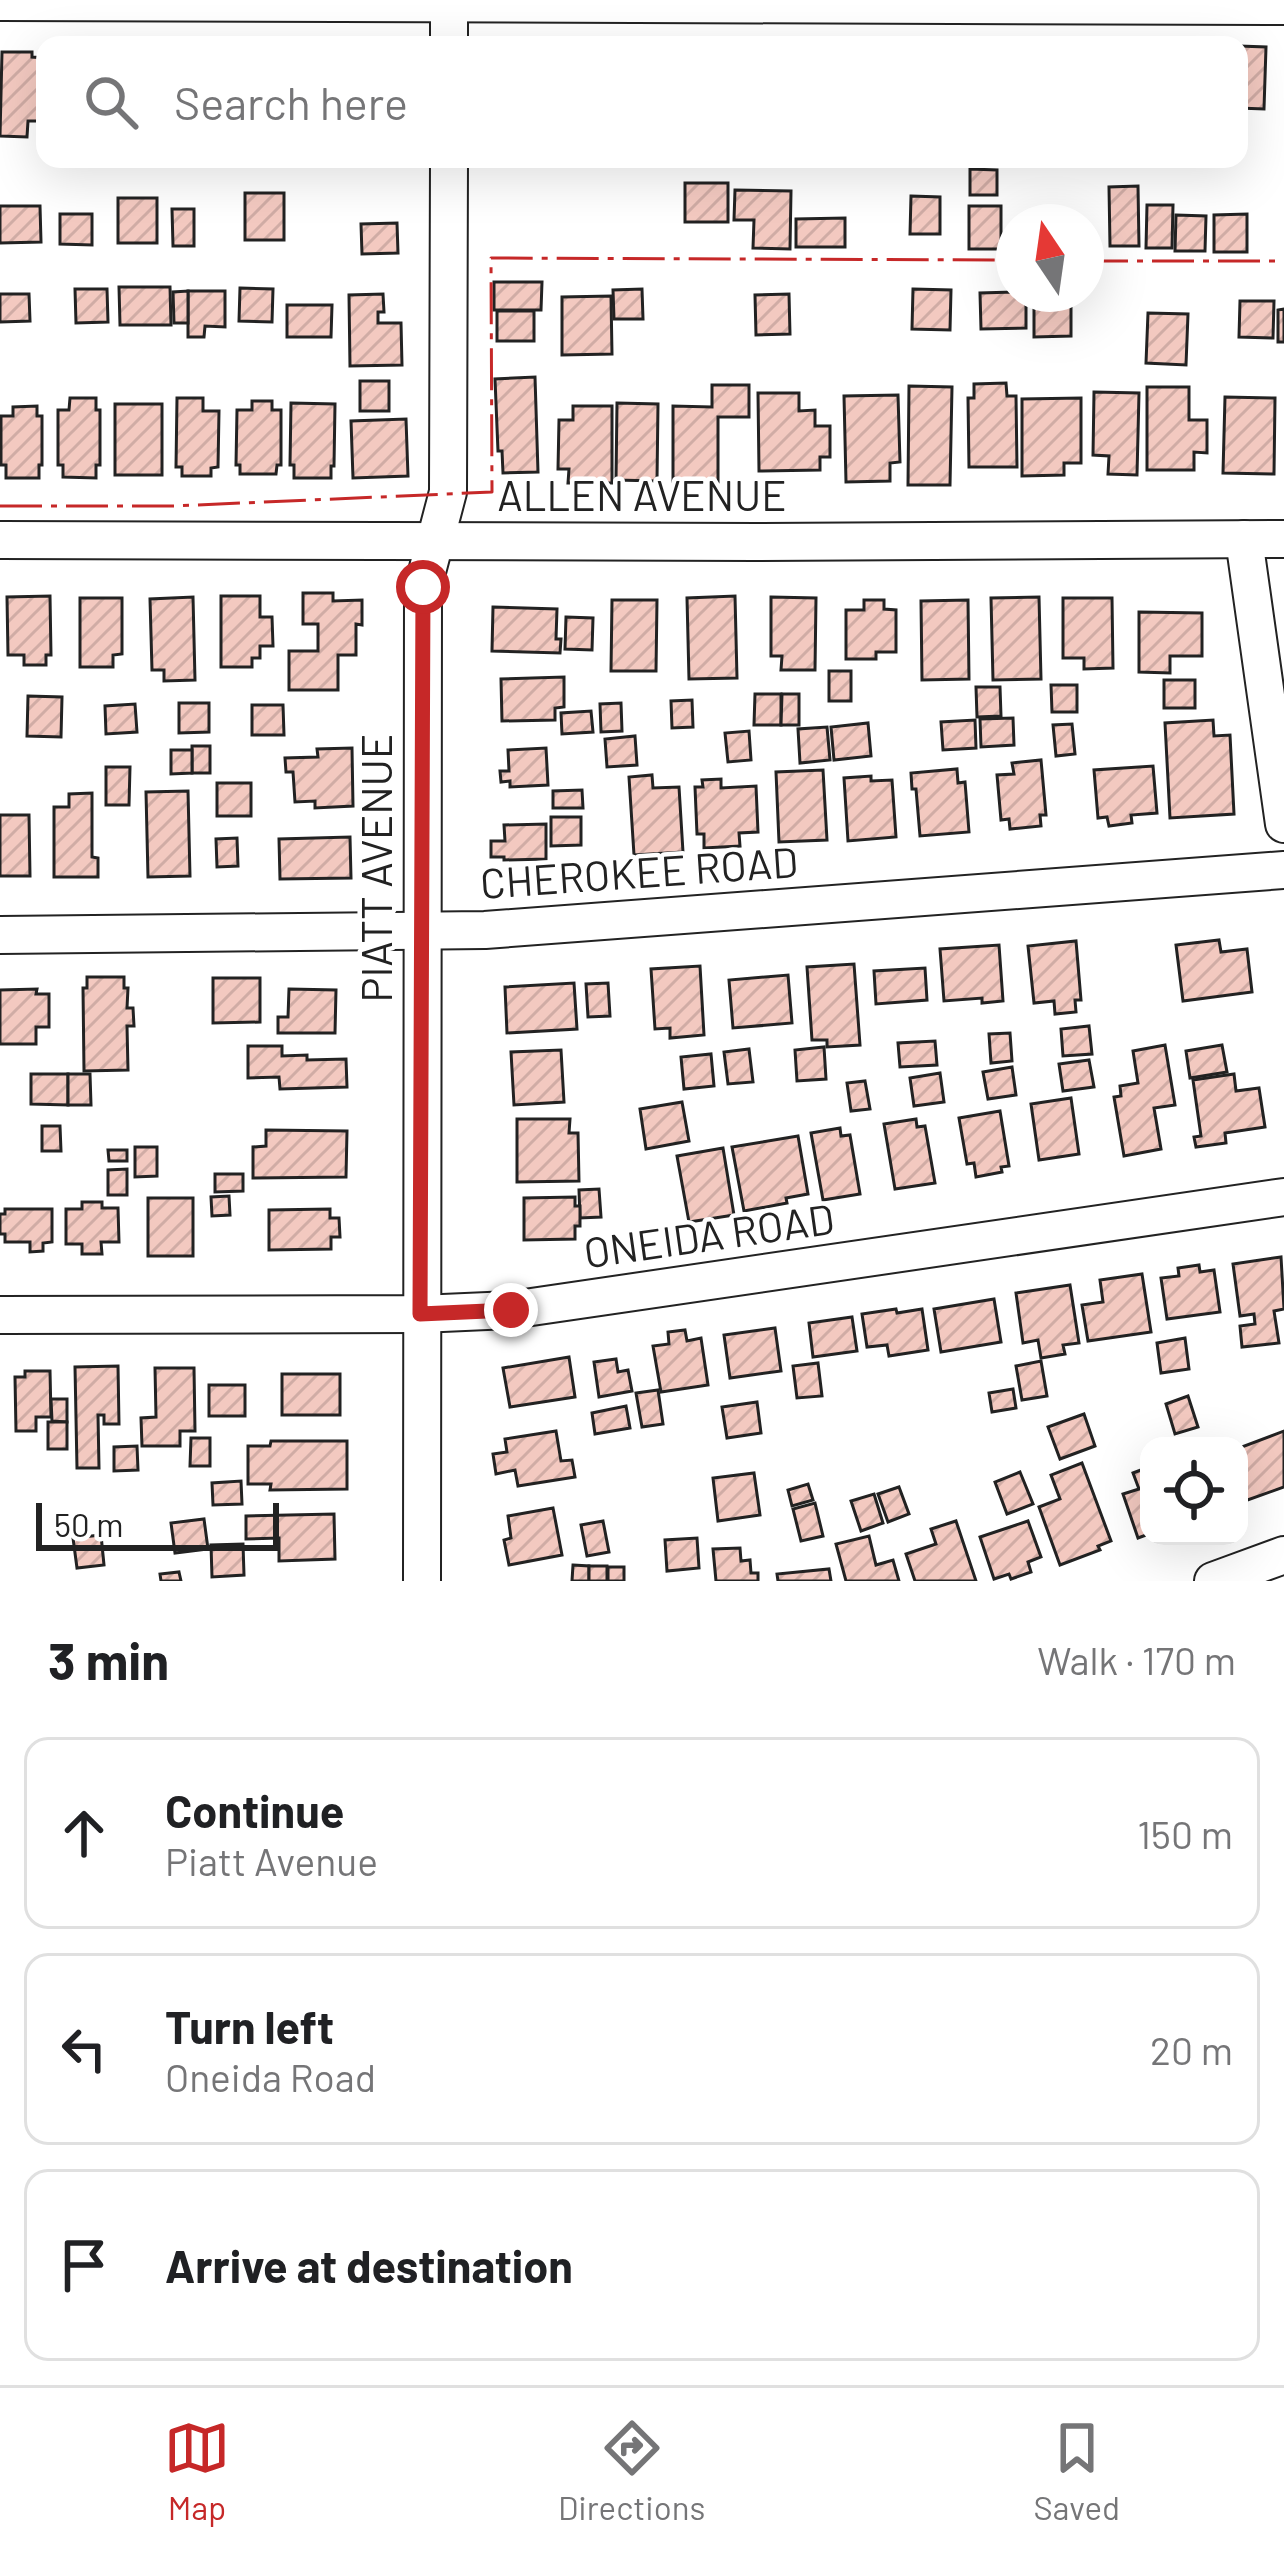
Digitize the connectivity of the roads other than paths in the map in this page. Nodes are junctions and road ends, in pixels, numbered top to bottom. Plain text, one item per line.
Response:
1 (449, 1) edge
2 (0, 2) edge
3 (1132, 2) edge
4 (1284, 6) edge
5 (449, 36) edge
6 (448, 168) edge
7 (435, 539) junction
8 (1244, 539) junction
9 (1284, 539) edge
10 (0, 540) edge
11 (1284, 824) edge
12 (1284, 870) edge
13 (422, 932) junction
14 (0, 934) edge
15 (1284, 1197) edge
16 (420, 1314) junction
17 (0, 1315) edge
18 (1284, 1555) edge
19 (422, 1581) edge
20 (1213, 1581) edge

1 - 2 street
1 - 3 street
1 - 5 street
3 - 4 street
6 - 7 street, PIATT AVENUE
7 - 8 street, ALLEN AVENUE
7 - 10 street, ALLEN AVENUE
7 - 13 street, PIATT AVENUE
8 - 9 street, ALLEN AVENUE
8 - 11 street
12 - 13 street, CHEROKEE ROAD
13 - 14 street, CHEROKEE ROAD
13 - 16 street, PIATT AVENUE
15 - 16 street, ONEIDA ROAD
16 - 17 street, ONEIDA ROAD
16 - 19 street, PIATT AVENUE
18 - 20 street

